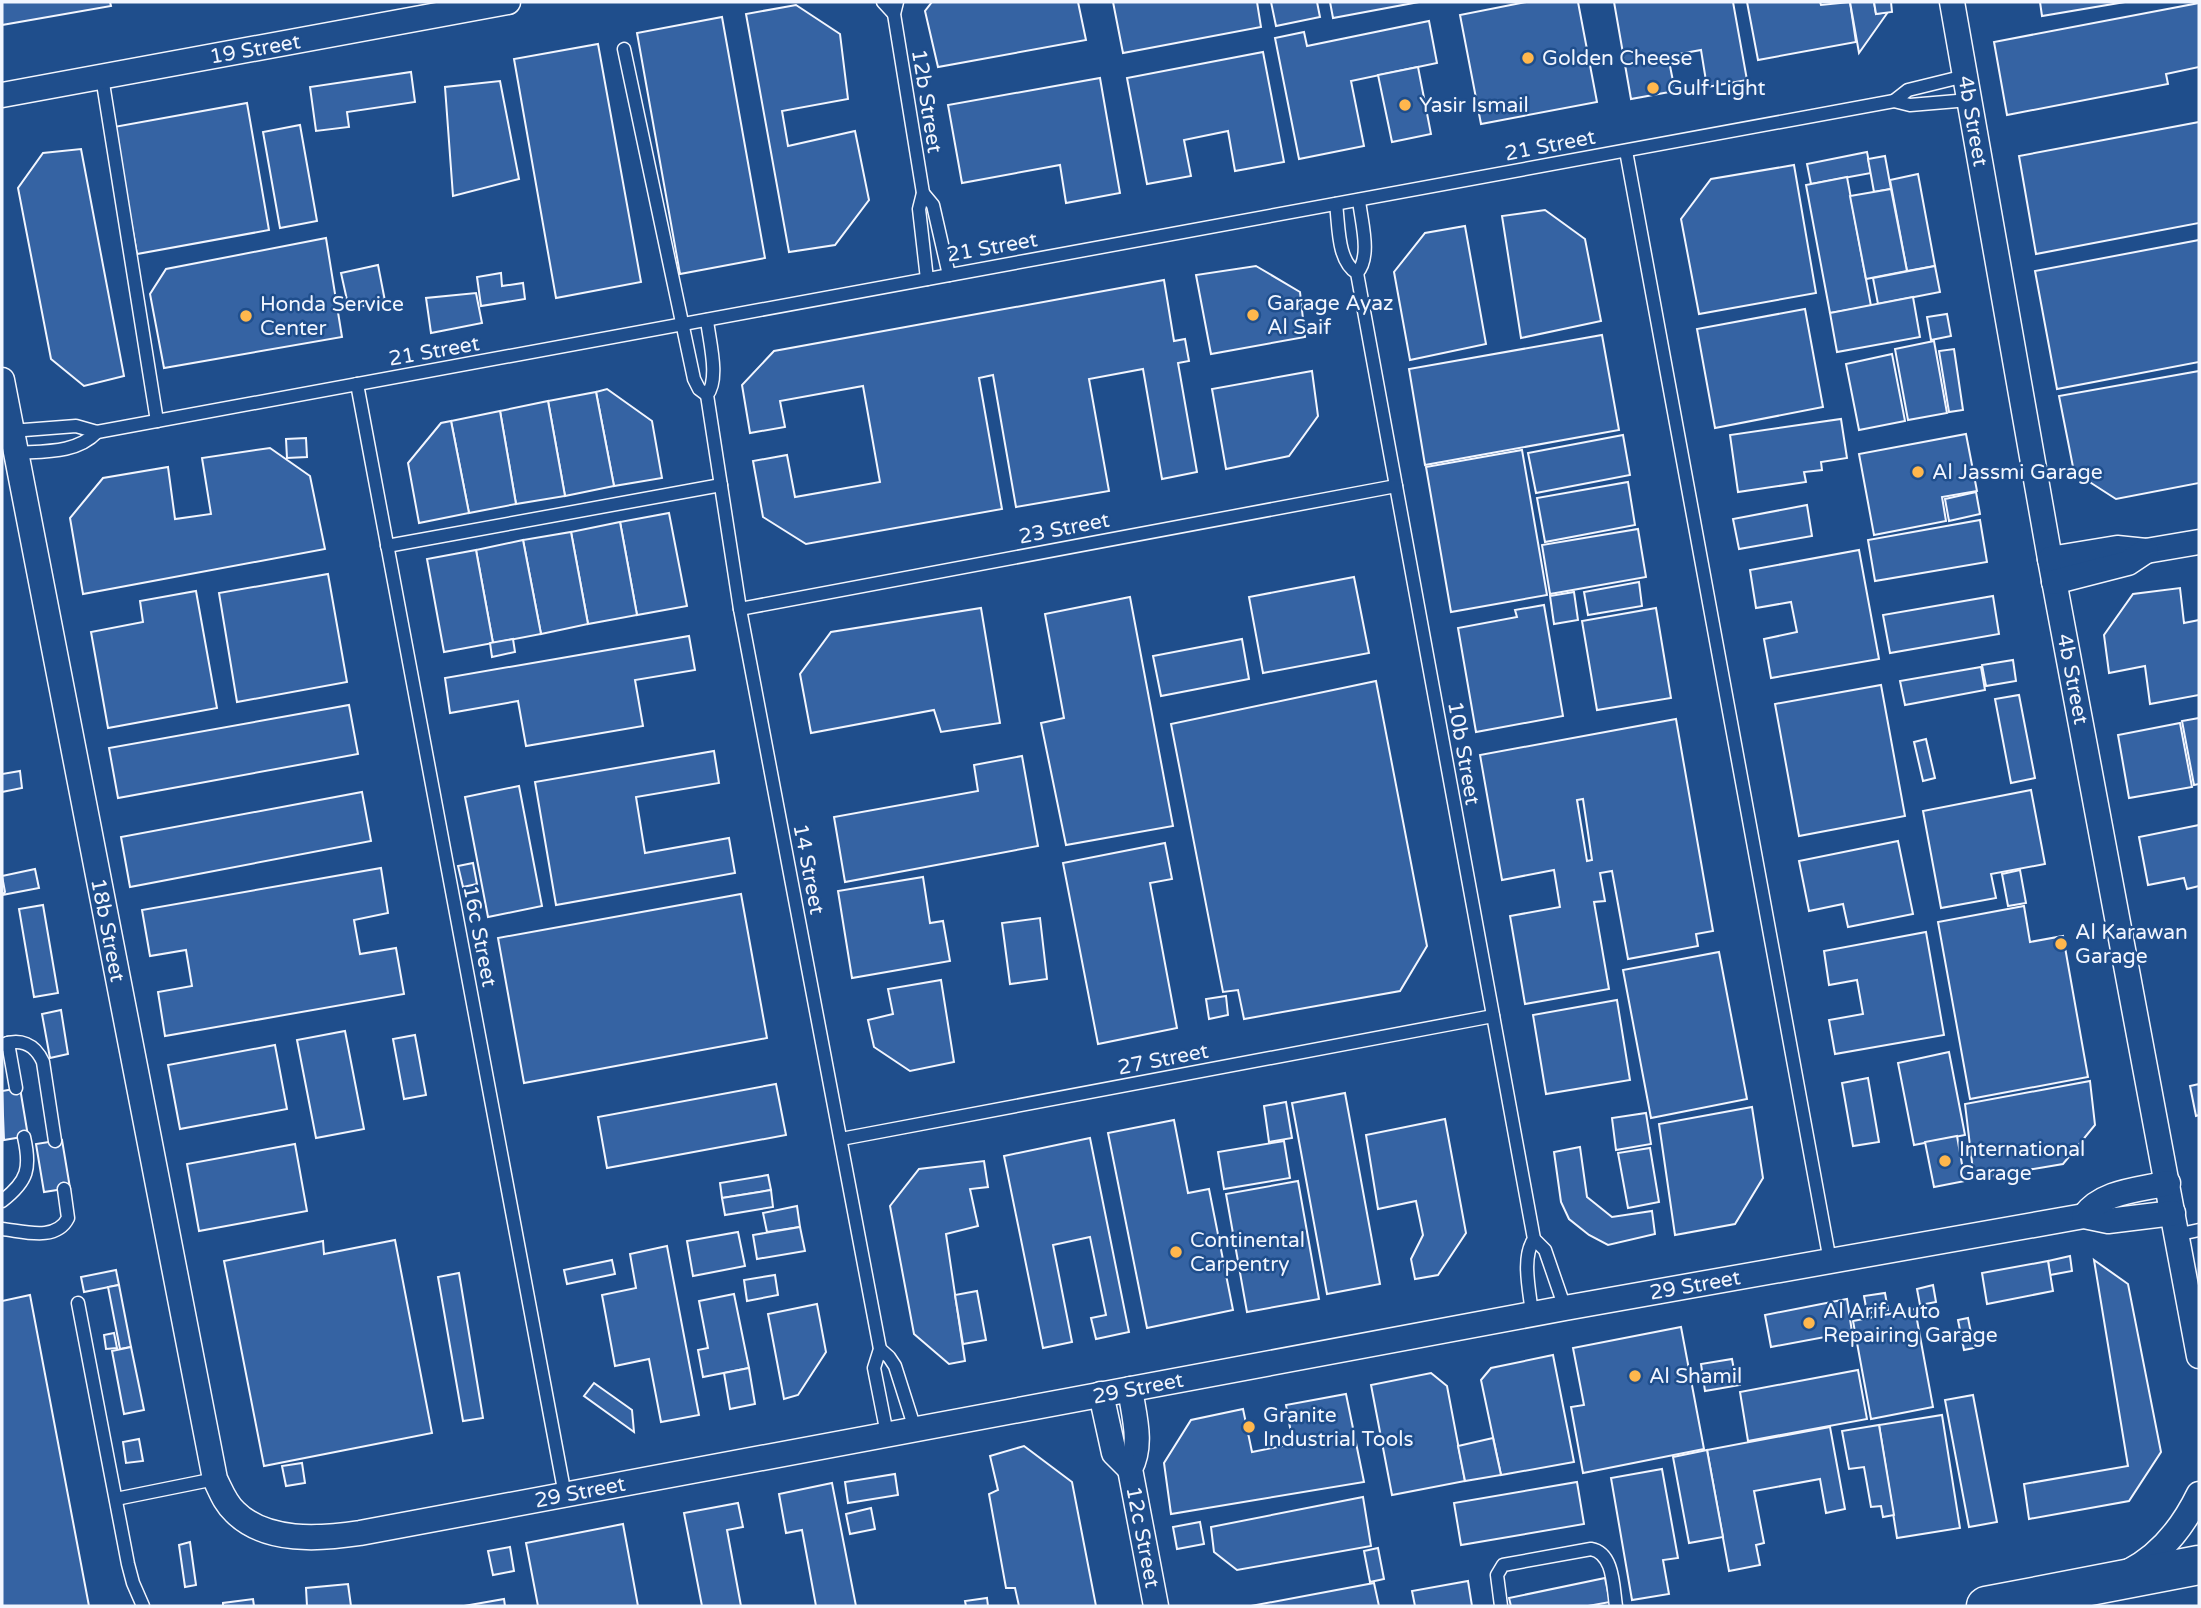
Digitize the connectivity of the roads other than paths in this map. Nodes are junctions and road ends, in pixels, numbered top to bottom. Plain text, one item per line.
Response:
1 (503, 2) edge
2 (883, 2) edge
3 (1952, 2) edge
4 (895, 8) edge
5 (624, 49) dead end
6 (102, 77) junction
7 (1967, 88) junction
8 (2, 95) edge
9 (1894, 101) junction
10 (1626, 150) junction
11 (923, 193) junction
12 (1359, 200) junction
13 (1336, 204) junction
14 (1357, 273) junction
15 (949, 275) junction
16 (927, 279) junction
17 (707, 320) junction
18 (683, 324) junction
19 (2, 380) edge
20 (357, 384) junction
21 (707, 395) junction
22 (157, 421) junction
23 (97, 432) junction
24 (13, 442) junction
25 (721, 485) junction
26 (1396, 486) junction
27 (2199, 542) edge
28 (387, 546) junction
29 (2052, 570) junction
30 (740, 608) junction
31 (1493, 1016) junction
32 (5, 1044) edge
33 (16, 1088) dead end
34 (24, 1137) dead end
35 (841, 1139) junction
36 (55, 1141) dead end
37 (2168, 1183) junction
38 (64, 1189) dead end
39 (2, 1201) edge
40 (2084, 1216) junction
41 (2183, 1226) edge
42 (2, 1229) edge
43 (1534, 1239) junction
44 (1830, 1261) junction
45 (78, 1303) dead end
46 (1565, 1308) junction
47 (1532, 1314) junction
48 (880, 1349) junction
49 (2199, 1356) edge
50 (1130, 1389) junction
51 (1101, 1394) junction
52 (915, 1429) junction
53 (887, 1434) junction
54 (1130, 1469) junction
55 (215, 1479) junction
56 (565, 1494) junction
57 (2199, 1494) edge
58 (116, 1499) junction
59 (2199, 1565) edge
60 (2105, 1583) junction
61 (143, 1606) edge
62 (1156, 1606) edge
63 (1501, 1606) edge
64 (1616, 1606) edge
65 (1986, 1606) edge

1 - 6 street, 19 Street
2 - 4 lane, 12b Street
3 - 7 street, 4b Street
4 - 11 lane, 12b Street
5 - 18 lane, 14 Street
6 - 8 street, 19 Street
6 - 22 lane
7 - 9 lane, 21 Street
7 - 9 lane, 21 Street
7 - 29 street, 4b Street
9 - 10 lane, 21 Street
10 - 12 lane, 21 Street
10 - 44 lane
11 - 15 lane, 12b Street
11 - 16 lane, 12b Street
12 - 13 lane, 21 Street
12 - 14 lane, 10b Street
13 - 14 lane, 10b Street
13 - 15 lane, 21 Street
14 - 26 lane, 10b Street
15 - 16 lane, 21 Street
16 - 17 lane, 21 Street
17 - 18 lane, 21 Street
17 - 21 lane, 14 Street
18 - 20 lane, 21 Street
18 - 21 lane, 14 Street
19 - 24 street, 18b Street
20 - 22 lane, 21 Street
20 - 28 lane, 16c Street
21 - 25 lane, 14 Street
22 - 23 lane, 21 Street
23 - 24 lane, 21 Street
23 - 24 lane, 21 Street
24 - 55 street, 18b Street
25 - 28 lane
25 - 30 lane, 14 Street
26 - 30 lane, 23 Street
26 - 31 lane, 10b Street
27 - 29 street
28 - 56 lane, 16c Street
29 - 37 street, 4b Street
30 - 35 lane, 14 Street
31 - 35 lane, 27 Street
31 - 43 lane, 10b Street
32 - 33 lane
32 - 36 lane
34 - 39 lane
35 - 48 lane, 14 Street
37 - 40 street, 29 Street
37 - 41 street, 4b Street
38 - 42 lane
40 - 41 street, 29 Street
40 - 44 street, 29 Street
41 - 49 street, 4b Street
43 - 46 lane, 10b Street
43 - 47 lane, 10b Street
44 - 46 street, 29 Street
45 - 58 lane
46 - 47 street, 29 Street
47 - 50 street, 29 Street
48 - 52 lane, 14 Street
48 - 53 lane, 14 Street
50 - 51 street, 29 Street
50 - 54 street, 12c Street
51 - 52 street, 29 Street
51 - 54 street, 12c Street
52 - 53 street, 29 Street
53 - 56 street, 29 Street
54 - 62 street, 12c Street
55 - 56 street, 29 Street
55 - 58 lane
57 - 60 street
58 - 61 lane
59 - 60 main road
60 - 65 main road
63 - 64 lane

